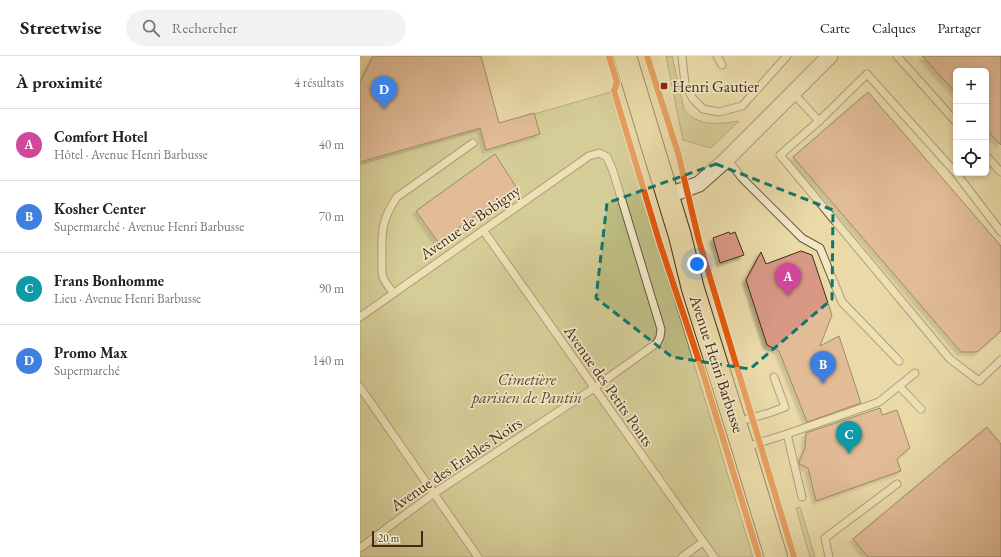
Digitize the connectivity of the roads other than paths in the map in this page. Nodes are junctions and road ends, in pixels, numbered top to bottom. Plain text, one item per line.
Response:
1 (626, 56) edge
2 (682, 56) edge
3 (717, 56) edge
4 (787, 56) edge
5 (897, 56) edge
6 (827, 57) edge
7 (722, 66) dead end
8 (793, 93) junction
9 (953, 119) edge
10 (819, 121) junction
11 (473, 143) dead end
12 (599, 153) joint
13 (727, 159) junction
14 (989, 159) edge
15 (953, 170) edge
16 (1001, 172) edge
17 (958, 176) edge
18 (667, 196) junction
19 (483, 230) junction
20 (1001, 232) edge
21 (393, 293) junction
22 (360, 317) edge
23 (1001, 360) edge
24 (899, 361) dead end
25 (916, 373) dead end
26 (774, 377) dead end
27 (899, 386) junction
28 (360, 388) edge
29 (594, 388) junction
30 (921, 409) dead end
31 (735, 423) junction
32 (787, 434) junction
33 (743, 448) junction
34 (897, 484) dead end
35 (433, 494) junction
36 (802, 497) dead end
37 (703, 542) junction
38 (360, 548) edge
39 (478, 557) edge
40 (682, 557) edge
41 (714, 557) edge
42 (776, 557) edge
43 (829, 557) edge

1 - 18 main road, Avenue Henri Barbusse
2 - 4 lane
3 - 7 lane
5 - 9 lane
6 - 8 street
8 - 10 lane
8 - 13 street
10 - 15 lane
10 - 23 lane
11 - 21 lane
12 - 19 lane, Avenue de Bobigny
12 - 29 lane, Avenue des Erables Noirs
13 - 18 street
13 - 24 lane
14 - 16 lane
17 - 20 lane
18 - 31 main road, Avenue Henri Barbusse
19 - 21 lane, Avenue de Bobigny
19 - 29 lane, Avenue des Petits Ponts
21 - 22 lane, Avenue de Bobigny
25 - 27 lane
26 - 31 lane
27 - 30 lane
27 - 32 lane
28 - 35 lane
29 - 35 lane, Avenue des Erables Noirs
29 - 37 lane, Avenue des Petits Ponts
31 - 33 main road, Avenue Henri Barbusse
32 - 33 lane
32 - 36 lane
33 - 42 main road, Avenue Henri Barbusse
34 - 43 lane
35 - 38 lane, Avenue des Erables Noirs
35 - 39 lane
37 - 40 lane
37 - 41 lane, Avenue des Petits Ponts

